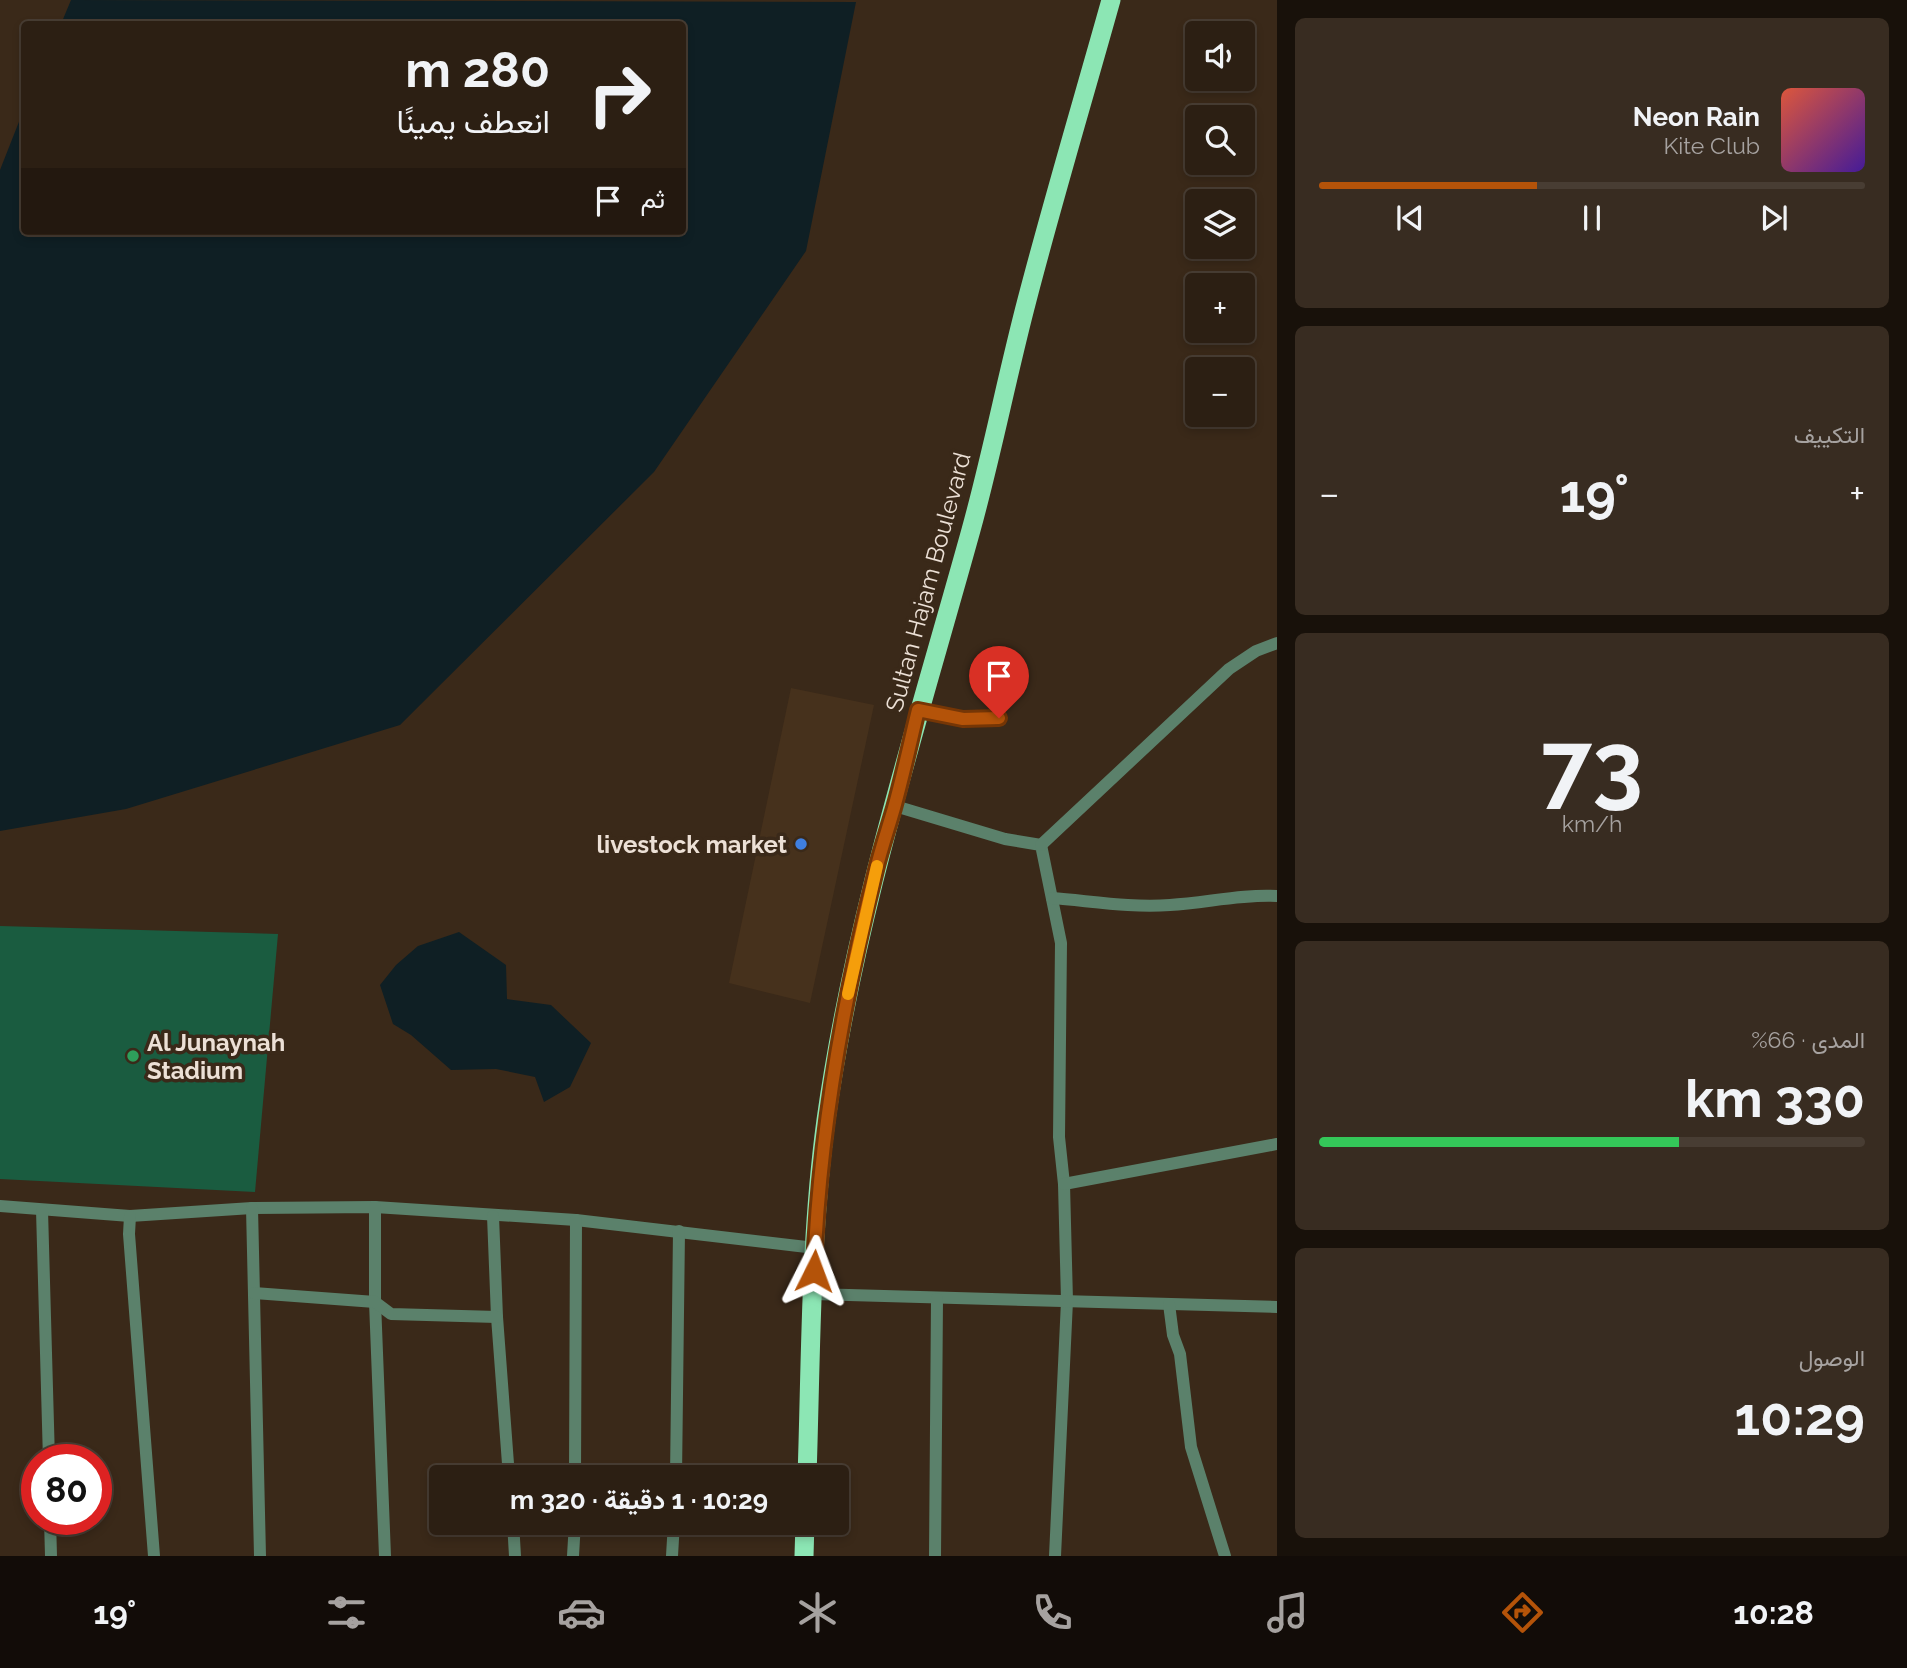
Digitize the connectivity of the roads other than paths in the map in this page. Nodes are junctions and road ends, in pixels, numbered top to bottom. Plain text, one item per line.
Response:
1 (1111, 0) edge
2 (1277, 643) edge
3 (918, 710) junction
4 (999, 718) dead end
5 (895, 806) junction
6 (1041, 845) junction
7 (1277, 896) edge
8 (1052, 898) junction
9 (1277, 1144) edge
10 (1064, 1184) junction
11 (0, 1206) edge
12 (375, 1207) junction
13 (251, 1208) junction
14 (42, 1210) junction
15 (130, 1216) junction
16 (493, 1216) junction
17 (576, 1220) junction
18 (679, 1231) junction
19 (815, 1248) junction
20 (254, 1293) junction
21 (813, 1294) junction
22 (937, 1299) junction
23 (1067, 1301) junction
24 (375, 1302) junction
25 (1169, 1304) junction
26 (1277, 1307) edge
27 (497, 1317) junction
28 (49, 1444) edge
29 (508, 1465) edge
30 (575, 1465) edge
31 (676, 1465) edge
32 (807, 1465) edge
33 (50, 1535) edge
34 (514, 1535) edge
35 (574, 1535) edge
36 (673, 1535) edge
37 (805, 1535) edge
38 (51, 1556) edge
39 (154, 1556) edge
40 (260, 1556) edge
41 (385, 1556) edge
42 (515, 1556) edge
43 (573, 1556) edge
44 (672, 1556) edge
45 (804, 1556) edge
46 (935, 1556) edge
47 (1055, 1556) edge
48 (1225, 1556) edge

1 - 3 highway, Sultan Hajam Boulevard
2 - 6 street
3 - 4 street
3 - 5 highway, Sultan Hajam Boulevard
5 - 6 street
5 - 19 highway, Sultan Hajam Boulevard
6 - 8 street
7 - 8 street
8 - 10 street
9 - 10 street
10 - 23 street
11 - 14 street
12 - 13 street
12 - 16 street
12 - 24 street
13 - 15 street
13 - 20 street
14 - 15 street
14 - 28 street
15 - 39 street
16 - 17 street
16 - 27 street
17 - 18 street
17 - 30 street
18 - 19 street
18 - 31 street
19 - 21 highway, Sultan Hajam Boulevard
20 - 24 street
20 - 40 street
21 - 22 street
21 - 32 highway, Sultan Hajam Boulevard
22 - 23 street
22 - 46 street
23 - 25 street
23 - 47 street
24 - 27 street
24 - 41 street
25 - 26 street
25 - 48 street
27 - 29 street
33 - 38 street
34 - 42 street
35 - 43 street
36 - 44 street
37 - 45 highway

